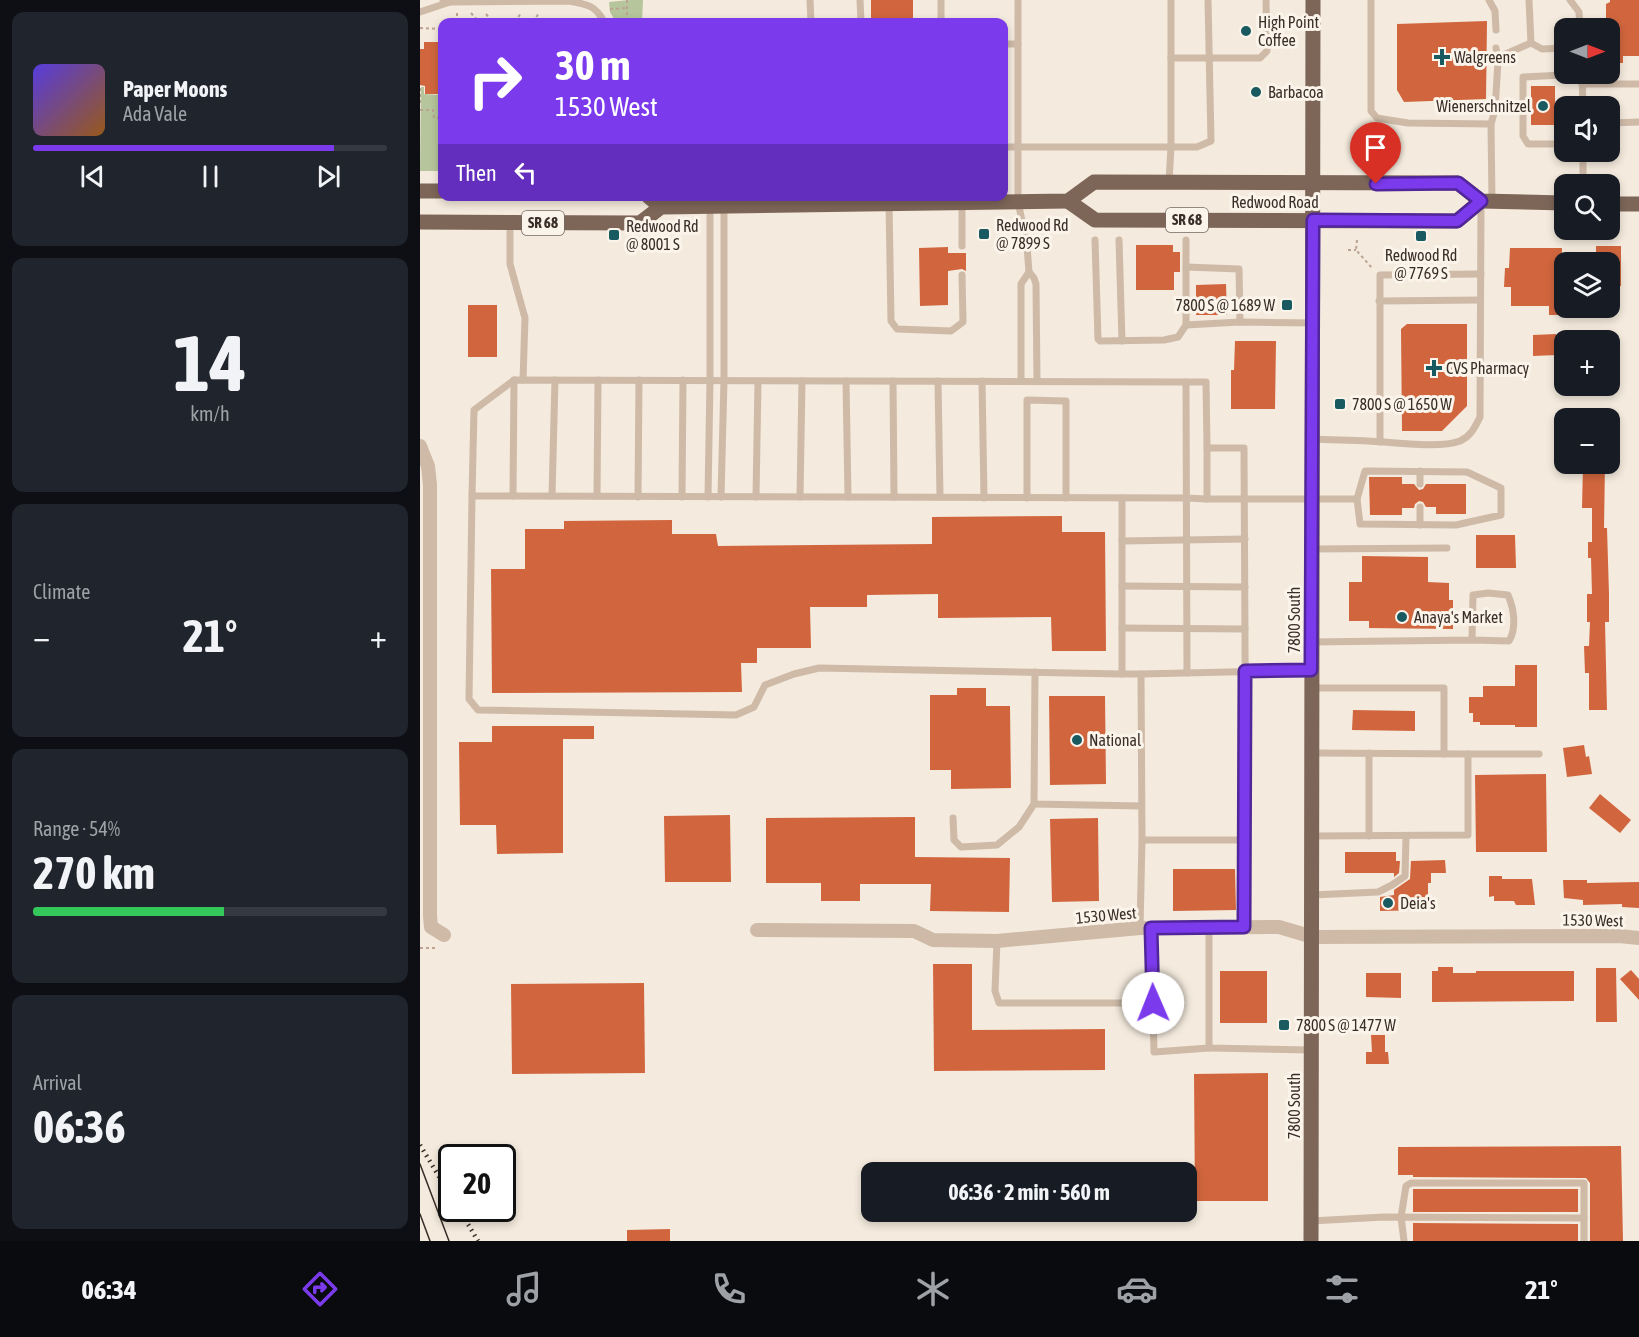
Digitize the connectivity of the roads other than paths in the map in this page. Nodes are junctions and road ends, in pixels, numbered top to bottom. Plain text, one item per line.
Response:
1 (810, 0) edge
2 (860, 0) edge
3 (941, 0) edge
4 (1018, 0) edge
5 (1171, 0) edge
6 (1208, 0) edge
7 (1266, 0) edge
8 (1313, 0) edge
9 (1371, 0) edge
10 (1489, 0) edge
11 (1529, 0) edge
12 (1570, 0) edge
13 (451, 1) edge
14 (420, 12) edge
15 (601, 18) edge
16 (811, 18) edge
17 (861, 18) edge
18 (941, 18) edge
19 (1579, 18) edge
20 (1496, 30) dead end
21 (1531, 43) junction
22 (1008, 44) edge
23 (1018, 44) junction
24 (1496, 48) dead end
25 (1554, 48) edge
26 (1171, 58) junction
27 (1210, 58) junction
28 (1497, 61) junction
29 (1554, 75) edge
30 (1582, 84) edge
31 (1620, 84) edge
32 (1639, 84) edge
33 (1582, 96) edge
34 (1639, 122) edge
35 (1620, 123) edge
36 (1491, 124) junction
37 (1554, 144) edge
38 (1008, 147) edge
39 (1019, 147) junction
40 (1171, 147) junction
41 (1169, 182) junction
42 (1313, 183) junction
43 (420, 191) edge
44 (438, 191) edge
45 (654, 201) edge
46 (751, 201) edge
47 (875, 201) edge
48 (1018, 201) junction
49 (1068, 201) junction
50 (1486, 201) junction
51 (889, 202) junction
52 (962, 202) junction
53 (1554, 203) edge
54 (1620, 204) edge
55 (1639, 204) edge
56 (717, 205) junction
57 (661, 207) junction
58 (1313, 220) junction
59 (420, 222) edge
60 (510, 222) junction
61 (1095, 240) dead end
62 (1119, 240) dead end
63 (1186, 240) dead end
64 (962, 246) dead end
65 (1186, 267) junction
66 (1029, 272) junction
67 (1481, 274) junction
68 (962, 275) dead end
69 (1480, 300) junction
70 (1379, 301) junction
71 (1240, 322) junction
72 (1313, 323) junction
73 (1186, 325) junction
74 (1122, 340) junction
75 (514, 380) junction
76 (523, 380) junction
77 (555, 380) junction
78 (598, 380) junction
79 (639, 380) junction
80 (683, 380) junction
81 (711, 380) junction
82 (724, 380) junction
83 (758, 381) junction
84 (802, 381) junction
85 (846, 381) junction
86 (893, 381) junction
87 (938, 381) junction
88 (982, 381) junction
89 (1021, 381) junction
90 (1037, 381) junction
91 (1186, 382) junction
92 (1312, 439) junction
93 (1380, 442) junction
94 (420, 446) edge
95 (1207, 448) junction
96 (1420, 471) junction
97 (1420, 484) dead end
98 (472, 496) junction
99 (513, 496) junction
100 (552, 496) junction
101 (597, 496) junction
102 (638, 497) junction
103 (682, 497) junction
104 (708, 497) junction
105 (721, 497) junction
106 (756, 497) junction
107 (800, 497) junction
108 (848, 497) junction
109 (894, 498) junction
110 (940, 498) junction
111 (984, 498) junction
112 (1027, 498) junction
113 (1066, 498) junction
114 (1122, 498) junction
115 (1186, 498) junction
116 (1207, 499) junction
117 (1244, 499) junction
118 (1312, 499) junction
119 (1357, 499) junction
120 (1420, 507) dead end
121 (1420, 525) junction
122 (1245, 539) junction
123 (1186, 540) junction
124 (1122, 541) junction
125 (1447, 548) dead end
126 (1312, 549) junction
127 (1122, 586) junction
128 (1186, 586) junction
129 (1245, 586) junction
130 (1122, 628) junction
131 (1187, 628) junction
132 (1245, 629) junction
133 (1472, 640) junction
134 (1311, 642) junction
135 (1311, 670) junction
136 (1245, 671) junction
137 (1035, 672) junction
138 (1187, 673) junction
139 (1122, 674) junction
140 (1141, 674) junction
141 (1311, 688) junction
142 (1311, 753) junction
143 (1369, 753) junction
144 (1444, 754) junction
145 (1468, 754) junction
146 (1539, 754) dead end
147 (425, 773) edge
148 (1034, 804) junction
149 (1141, 807) junction
150 (953, 818) dead end
151 (1312, 836) junction
152 (1369, 836) junction
153 (1406, 836) junction
154 (1142, 840) junction
155 (1246, 840) junction
156 (1312, 895) junction
157 (1244, 927) junction
158 (1146, 928) junction
159 (1209, 928) junction
160 (758, 930) dead end
161 (1313, 937) junction
162 (1639, 938) edge
163 (996, 940) junction
164 (445, 941) road end
165 (1153, 1003) junction
166 (1209, 1048) junction
167 (1312, 1050) junction
168 (1401, 1217) junction
169 (1584, 1218) junction
170 (1311, 1221) junction
171 (1311, 1241) edge
172 (1404, 1241) edge
173 (1584, 1241) edge

1 - 16 lane
2 - 17 lane
3 - 18 lane
4 - 23 lane
5 - 26 lane
6 - 27 lane
7 - 27 lane
8 - 42 main road, 7800 South
9 - 36 lane
10 - 20 lane
11 - 21 lane
12 - 19 lane
13 - 14 lane
13 - 15 lane
21 - 25 lane
21 - 28 lane
22 - 23 lane
23 - 39 lane
24 - 28 lane
26 - 27 lane
26 - 40 lane
27 - 40 lane
28 - 36 lane
29 - 37 lane
30 - 33 lane
31 - 32 lane
34 - 35 lane
36 - 50 lane
38 - 39 lane
39 - 40 lane
39 - 48 lane
40 - 41 lane
41 - 42 main road, Redwood Road
41 - 49 main road, Redwood Road
42 - 50 main road, Redwood Road
42 - 58 main road, 7800 South
43 - 44 main road
45 - 57 main road
46 - 56 main road
47 - 51 main road
48 - 49 main road
48 - 52 main road
48 - 66 lane
49 - 58 main road, Redwood Road / SR 68
50 - 53 main road
50 - 58 main road, Redwood Road / SR 68
50 - 67 lane
51 - 52 main road
51 - 68 lane
52 - 64 lane
54 - 55 main road
56 - 57 main road
56 - 81 lane
56 - 82 lane
57 - 60 main road, SR 68
58 - 72 main road, 7800 South
59 - 60 main road, SR 68
60 - 76 lane
61 - 74 lane
62 - 74 lane
63 - 65 lane
65 - 71 lane
65 - 73 lane
66 - 89 lane
66 - 90 lane
67 - 69 lane
67 - 70 lane
69 - 70 lane
69 - 93 lane
70 - 93 lane
71 - 72 lane
71 - 73 lane
72 - 92 main road, 7800 South
73 - 74 lane
75 - 76 lane
75 - 98 lane
75 - 99 lane
76 - 77 lane
77 - 78 lane
77 - 100 lane
78 - 79 lane
78 - 101 lane
79 - 80 lane
79 - 102 lane
80 - 81 lane
80 - 103 lane
81 - 82 lane
81 - 104 lane
82 - 83 lane
82 - 105 lane
83 - 84 lane
83 - 106 lane
84 - 85 lane
84 - 107 lane
85 - 86 lane
85 - 108 lane
86 - 87 lane
86 - 109 lane
87 - 88 lane
87 - 110 lane
88 - 89 lane
88 - 111 lane
89 - 90 lane
90 - 91 lane
91 - 95 lane
91 - 115 lane
92 - 93 lane
92 - 118 main road, 7800 South
94 - 147 street
95 - 116 lane
95 - 117 lane
96 - 97 lane
96 - 119 lane
96 - 121 lane
98 - 99 lane
98 - 137 lane
99 - 100 lane
100 - 101 lane
101 - 102 lane
102 - 103 lane
103 - 104 lane
104 - 105 lane
105 - 106 lane
106 - 107 lane
107 - 108 lane
108 - 109 lane
109 - 110 lane
110 - 111 lane
111 - 112 lane
112 - 113 lane
112 - 113 lane
113 - 114 lane
114 - 115 lane
114 - 124 lane
115 - 116 lane
115 - 123 lane
116 - 117 lane
117 - 118 lane
117 - 122 lane
118 - 119 lane
118 - 126 main road, 7800 South
119 - 121 lane
120 - 121 lane
122 - 123 lane
122 - 129 lane
123 - 124 lane
123 - 128 lane
124 - 127 lane
125 - 126 lane
126 - 134 main road, 7800 South
127 - 128 lane
127 - 130 lane
128 - 129 lane
128 - 131 lane
129 - 132 lane
130 - 131 lane
130 - 139 lane
131 - 132 lane
131 - 138 lane
132 - 136 lane
133 - 133 lane
133 - 134 lane
134 - 135 main road, 7800 South
135 - 136 lane
135 - 141 main road, 7800 South
136 - 138 lane
136 - 155 lane
137 - 139 lane
137 - 148 lane
138 - 140 lane
139 - 140 lane
140 - 149 lane
141 - 142 main road, 7800 South
141 - 144 lane
142 - 143 lane
142 - 151 main road, 7800 South
143 - 144 lane
143 - 152 lane
144 - 145 lane
145 - 146 lane
145 - 153 lane
147 - 164 street
148 - 149 lane
148 - 150 lane
149 - 154 lane
151 - 152 lane
151 - 156 main road, 7800 South
152 - 153 lane
153 - 156 lane
154 - 155 lane
154 - 158 lane
155 - 157 lane
156 - 161 main road, 7800 South
157 - 159 street, 1530 West
157 - 161 street, 1530 West
158 - 159 street, 1530 West
158 - 163 street, 1530 West
158 - 165 lane
159 - 166 lane
160 - 163 street, 1530 West
161 - 162 street, 1530 West
161 - 167 main road, 7800 South
163 - 165 lane
165 - 166 lane
166 - 167 lane
167 - 170 main road, 7800 South
168 - 169 lane
168 - 169 lane
168 - 170 lane
168 - 172 lane
169 - 173 lane
170 - 171 main road, 7800 South

